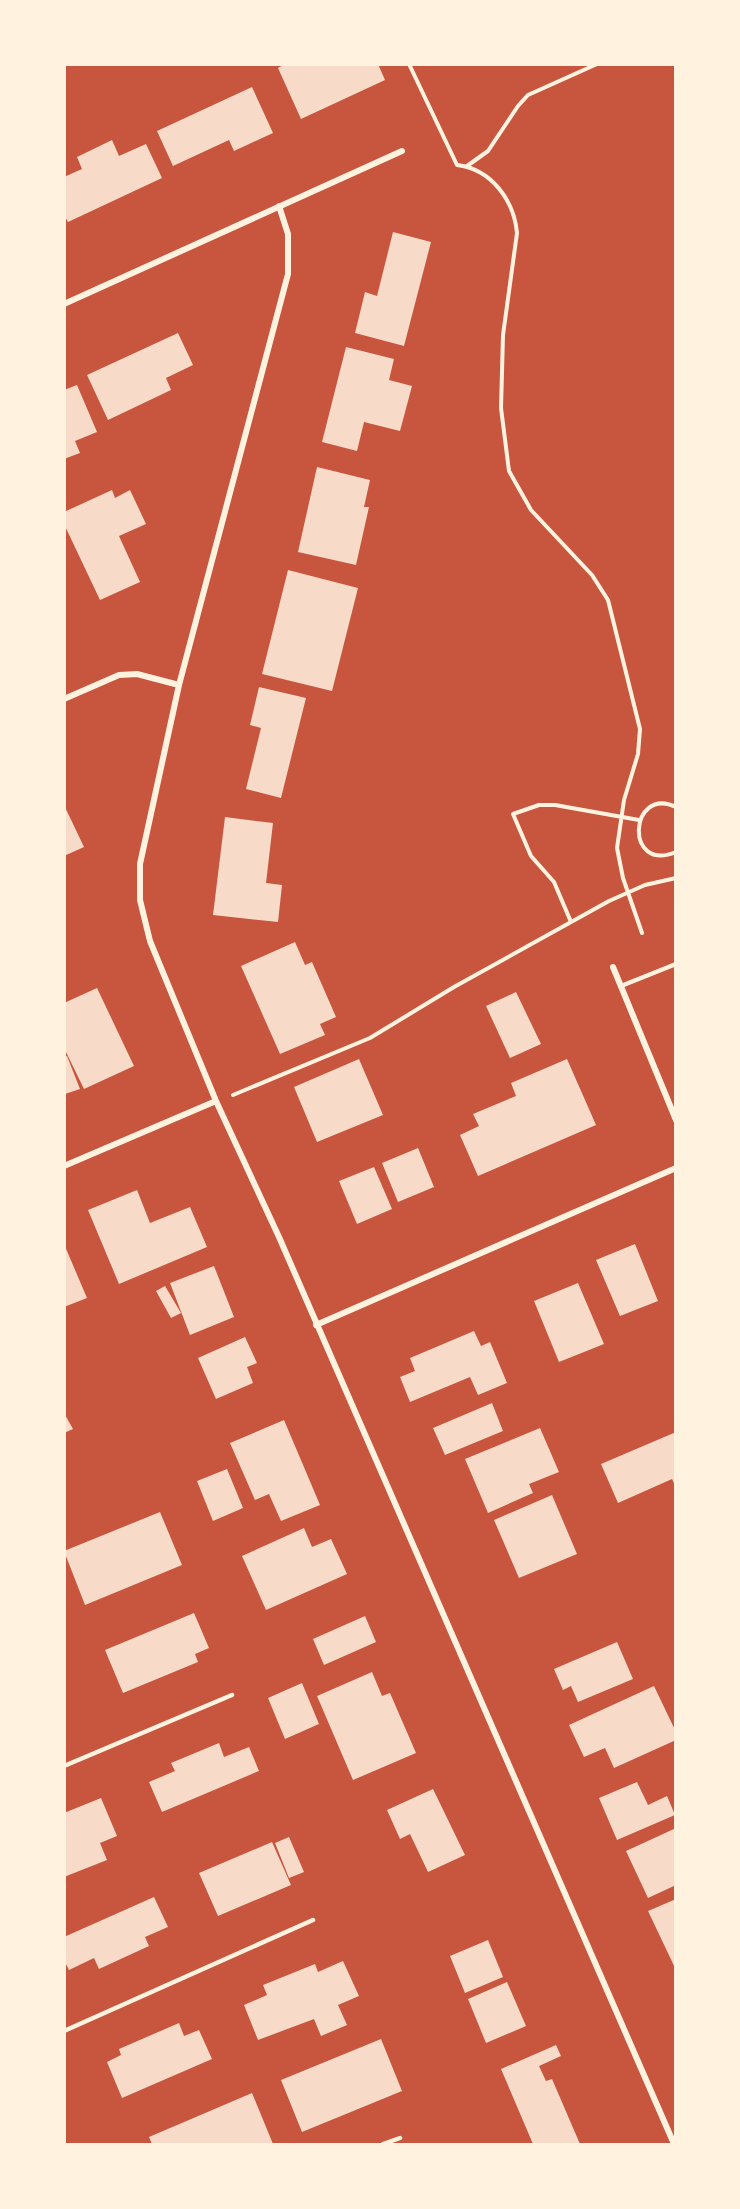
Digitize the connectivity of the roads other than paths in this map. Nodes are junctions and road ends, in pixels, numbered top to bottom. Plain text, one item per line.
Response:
1 (402, 151) dead end
2 (279, 206) junction
3 (64, 304) edge
4 (178, 685) junction
5 (64, 699) edge
6 (675, 964) edge
7 (614, 967) dead end
8 (621, 986) junction
9 (216, 1101) junction
10 (675, 1120) edge
11 (64, 1166) edge
12 (675, 1168) edge
13 (316, 1325) junction
14 (232, 1695) dead end
15 (64, 1766) edge
16 (313, 1920) dead end
17 (64, 2031) edge
18 (400, 2138) dead end
19 (383, 2145) edge
20 (674, 2145) edge

1 - 2 street
2 - 3 street
2 - 4 street
4 - 5 street
4 - 9 street
6 - 8 lane
7 - 8 street
8 - 10 street
9 - 11 street
9 - 13 street
12 - 13 street
13 - 20 street
14 - 15 lane
16 - 17 lane
18 - 19 lane

